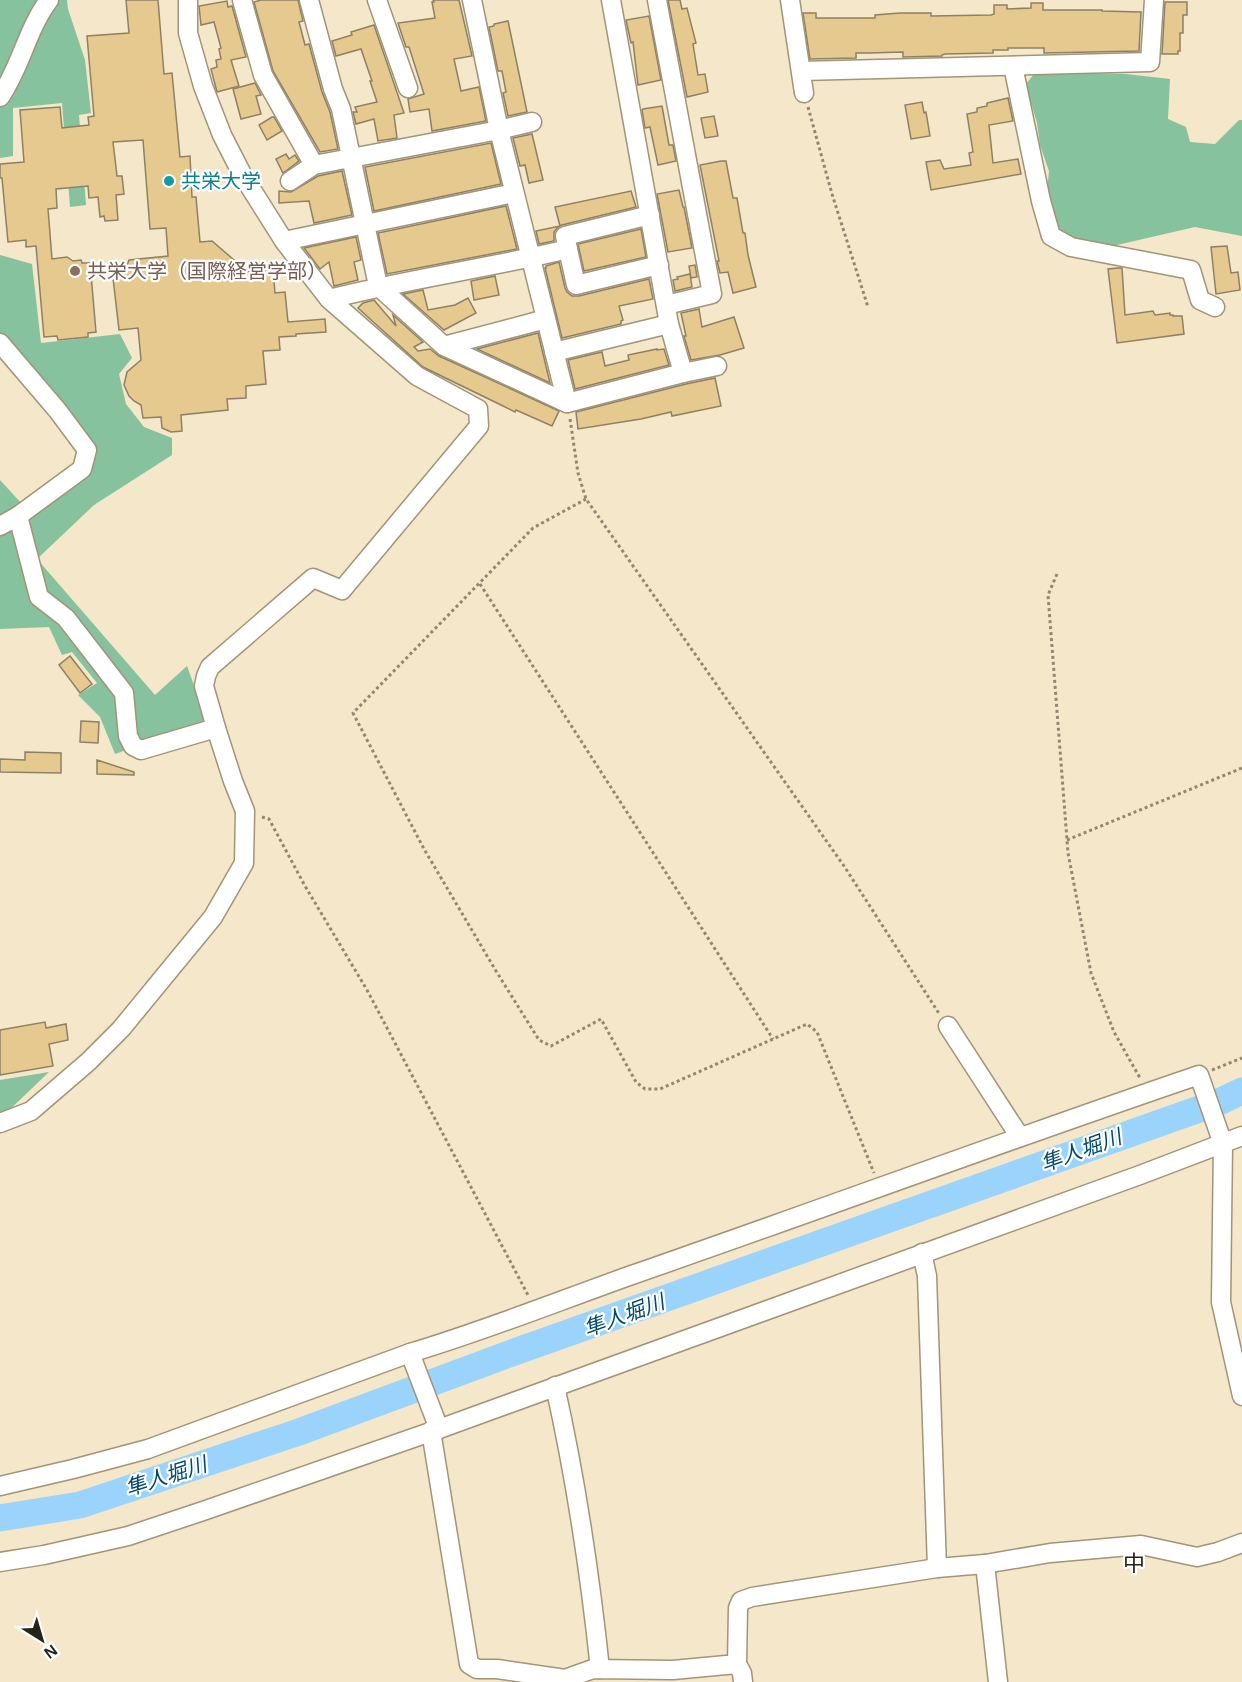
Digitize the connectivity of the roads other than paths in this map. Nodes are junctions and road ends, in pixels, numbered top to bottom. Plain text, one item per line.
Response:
1 (49, 0) edge
2 (188, 0) edge
3 (242, 0) edge
4 (309, 0) edge
5 (377, 0) edge
6 (471, 0) edge
7 (612, 0) edge
8 (657, 0) edge
9 (790, 0) edge
10 (1154, 0) edge
11 (1012, 66) junction
12 (801, 71) junction
13 (408, 88) dead end
14 (804, 93) road end
15 (0, 97) edge
16 (532, 122) dead end
17 (499, 130) junction
18 (351, 159) junction
19 (314, 165) junction
20 (290, 182) dead end
21 (514, 193) junction
22 (650, 215) junction
23 (365, 223) junction
24 (284, 241) junction
25 (568, 249) junction
26 (531, 258) junction
27 (659, 266) junction
28 (378, 286) junction
29 (329, 299) junction
30 (666, 305) junction
31 (1215, 308) dead end
32 (546, 319) junction
33 (669, 324) junction
34 (0, 343) edge
35 (444, 346) junction
36 (554, 352) junction
37 (717, 366) dead end
38 (683, 373) junction
39 (567, 403) junction
40 (18, 516) junction
41 (0, 526) edge
42 (216, 728) junction
43 (948, 1026) road end
44 (0, 1123) edge
45 (1242, 1136) edge
46 (1020, 1137) junction
47 (1223, 1144) junction
48 (922, 1252) junction
49 (410, 1353) junction
50 (555, 1386) junction
51 (1242, 1396) edge
52 (435, 1430) junction
53 (0, 1486) edge
54 (1242, 1543) edge
55 (0, 1562) edge
56 (985, 1564) junction
57 (937, 1568) junction
58 (737, 1664) junction
59 (600, 1669) junction
60 (479, 1676) edge
61 (673, 1676) edge
62 (743, 1682) edge
63 (998, 1682) edge

1 - 15 street
2 - 24 street
3 - 19 street
4 - 18 street
5 - 13 street
6 - 17 street
7 - 22 street
8 - 30 street
9 - 12 street
10 - 11 street
11 - 12 street
11 - 31 street
12 - 14 street
16 - 17 street
17 - 18 street
17 - 21 street
18 - 19 street
18 - 23 street
19 - 20 street
21 - 23 street
21 - 26 street
22 - 25 street
22 - 27 street
23 - 24 street
23 - 28 street
24 - 29 street
25 - 26 street
25 - 27 street
26 - 28 street
26 - 32 street
27 - 30 street
28 - 29 street
28 - 35 street
29 - 42 street
30 - 33 street
32 - 35 street
32 - 36 street
33 - 36 street
33 - 38 street
34 - 40 street
35 - 39 street
36 - 39 street
37 - 38 street
38 - 39 street
40 - 41 street
40 - 42 street
42 - 44 street
43 - 46 street
45 - 47 street
46 - 47 street
46 - 49 street
47 - 48 street
47 - 51 street
48 - 50 street
48 - 57 street
49 - 52 street
49 - 53 street
50 - 52 street
50 - 59 street
52 - 55 street
52 - 60 street
54 - 56 street
56 - 57 street
56 - 63 street
57 - 58 street
58 - 61 street
58 - 62 street
59 - 60 street
59 - 61 street

